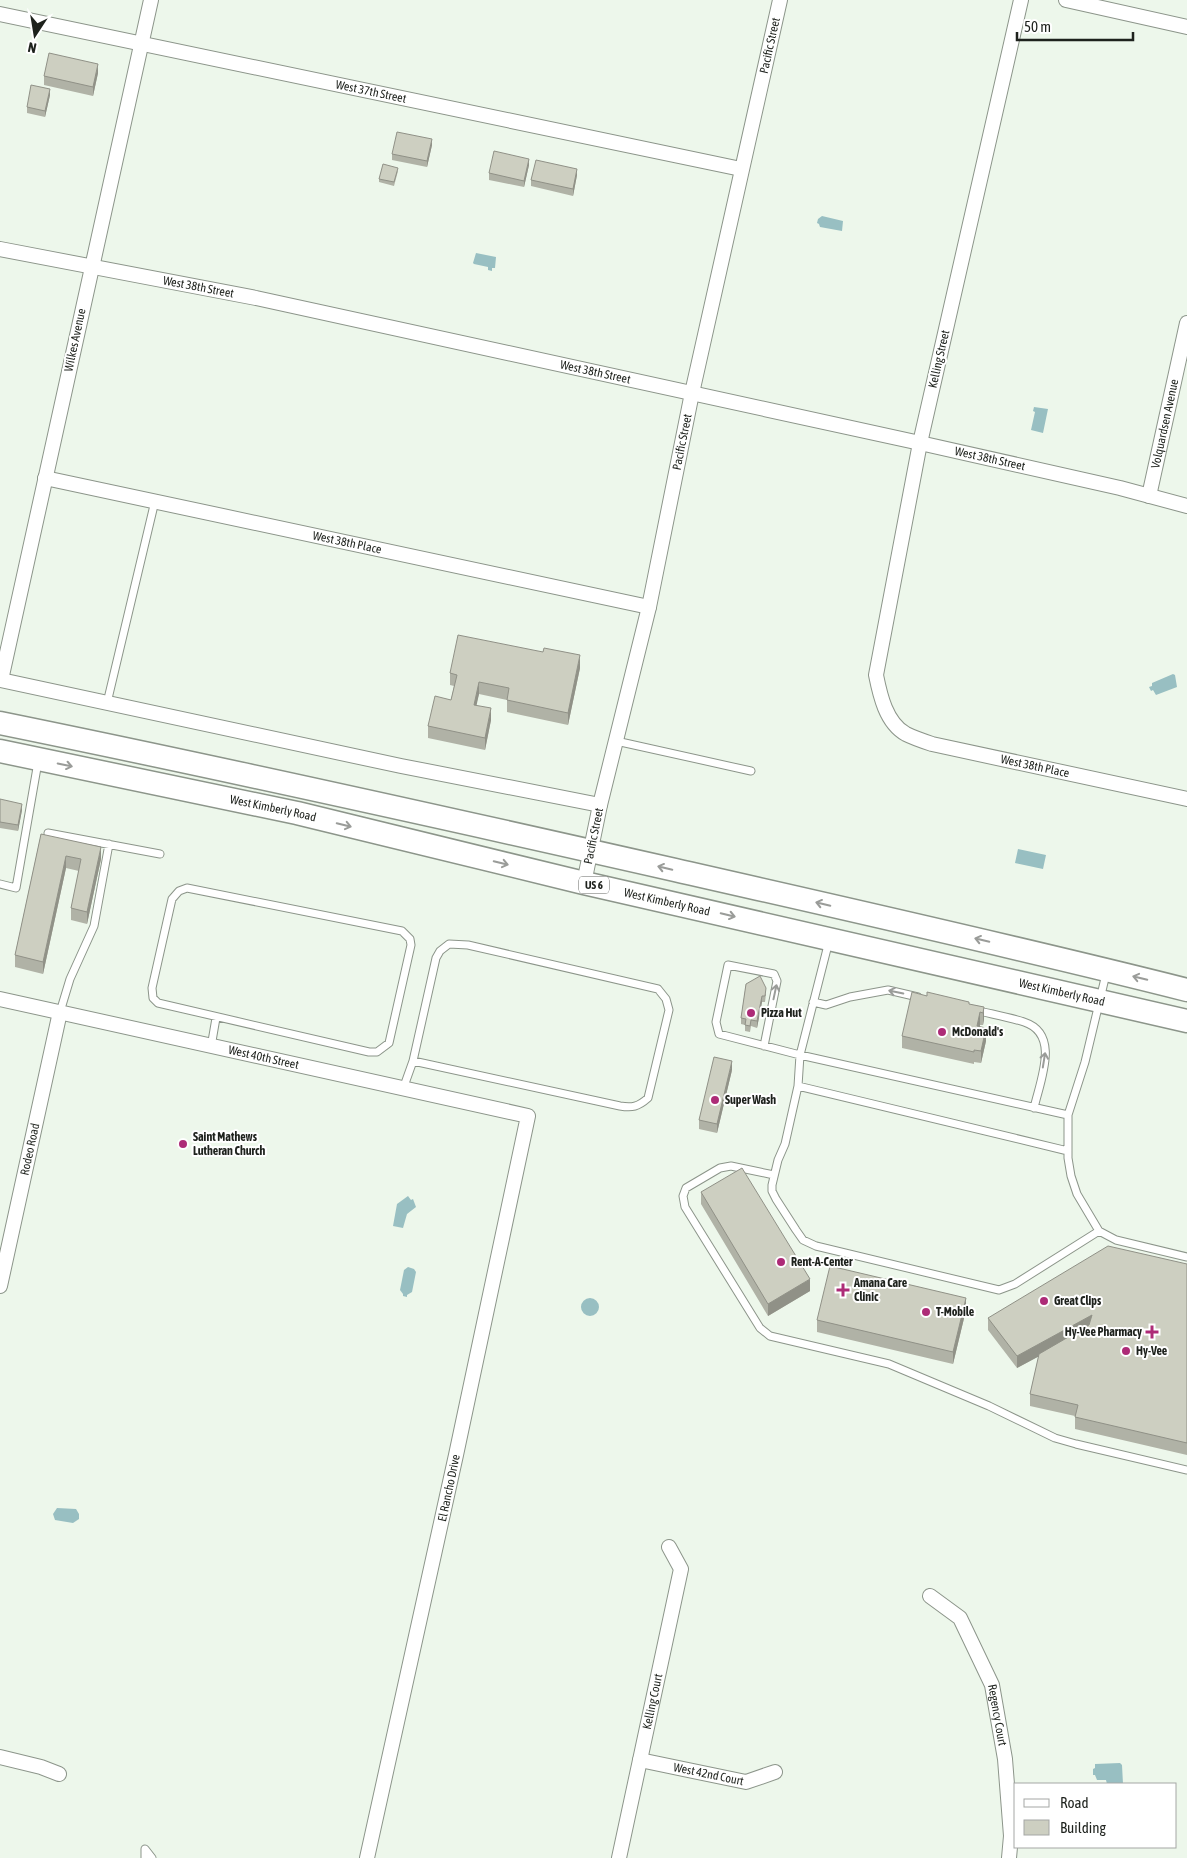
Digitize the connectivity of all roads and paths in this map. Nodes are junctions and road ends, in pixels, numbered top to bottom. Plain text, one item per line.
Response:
1 (151, 0) edge
2 (780, 0) edge
3 (1021, 0) edge
4 (1066, 0) edge
5 (0, 14) edge
6 (1187, 28) edge
7 (141, 43) junction
8 (741, 169) junction
9 (0, 249) edge
10 (91, 267) junction
11 (1187, 323) edge
12 (692, 393) junction
13 (920, 443) junction
14 (45, 478) junction
15 (1149, 496) junction
16 (154, 501) junction
17 (1187, 506) edge
18 (649, 607) junction
19 (1, 680) edge
20 (107, 703) junction
21 (890, 718) joint
22 (0, 723) edge
23 (616, 741) junction
24 (0, 751) edge
25 (38, 760) junction
26 (751, 771) dead end
27 (1187, 800) edge
28 (600, 805) junction
29 (48, 833) edge
30 (109, 844) junction
31 (591, 851) junction
32 (160, 854) dead end
33 (584, 883) junction
34 (0, 884) edge
35 (829, 938) junction
36 (1107, 970) junction
37 (1187, 990) edge
38 (924, 998) edge
39 (0, 999) edge
40 (1100, 1000) junction
41 (813, 1002) junction
42 (970, 1009) edge
43 (60, 1012) junction
44 (216, 1018) junction
45 (1187, 1021) edge
46 (764, 1046) junction
47 (211, 1047) junction
48 (800, 1055) junction
49 (414, 1061) junction
50 (798, 1086) junction
51 (403, 1089) junction
52 (1034, 1108) junction
53 (1068, 1115) junction
54 (528, 1116) joint
55 (1068, 1151) junction
56 (774, 1175) junction
57 (1099, 1231) junction
58 (1187, 1257) edge
59 (0, 1286) edge
60 (1187, 1470) edge
61 (669, 1547) dead end
62 (930, 1596) dead end
63 (0, 1757) edge
64 (640, 1760) junction
65 (775, 1772) dead end
66 (59, 1774) dead end
67 (145, 1858) edge
68 (152, 1858) edge
69 (367, 1858) edge
70 (619, 1858) edge
71 (1009, 1858) edge

1 - 7 street, Wilkes Avenue
2 - 8 street, Pacific Street
3 - 13 street, Kelling Street
4 - 6 street
5 - 7 street, West 37th Street
7 - 8 street, West 37th Street
7 - 10 street, Wilkes Avenue
8 - 12 street, Pacific Street
9 - 10 street, West 38th Street
10 - 12 street, West 38th Street
10 - 14 street, Wilkes Avenue
11 - 15 street, Volquardsen Avenue
12 - 13 street, West 38th Street
12 - 18 street, Pacific Street
13 - 15 street, West 38th Street
13 - 21 street, Kelling Street
14 - 16 street, West 38th Place
14 - 19 street, Wilkes Avenue
15 - 17 street, West 38th Street
16 - 18 street, West 38th Place
16 - 20 lane
18 - 23 street, Pacific Street
19 - 20 street
20 - 28 street
21 - 27 street, West 38th Place
22 - 31 main road
23 - 26 lane
23 - 28 street, Pacific Street
24 - 25 main road, West Kimberly Road / US 6
25 -> 33 main road, West Kimberly Road / US 6
25 - 34 lane
28 - 31 street, Pacific Street
29 - 30 lane
30 - 32 lane
30 - 43 lane
31 - 33 street, Pacific Street
36 -> 31 main road
33 -> 35 main road, West Kimberly Road / US 6
35 - 40 main road, West Kimberly Road / US 6
35 - 41 lane
37 -> 36 main road
36 - 40 lane
38 -> 41 lane
39 - 43 street, West 40th Street
40 - 45 main road, West Kimberly Road / US 6
40 - 53 lane
41 - 48 lane
52 -> 42 lane
43 - 47 street, West 40th Street
43 - 59 street, Rodeo Road
44 - 44 lane
44 - 47 lane
46 -> 46 lane
46 - 48 lane
47 - 51 street, West 40th Street
48 - 50 lane
48 - 52 lane
49 - 49 lane
49 - 51 lane
50 - 55 lane
50 - 56 lane
51 - 54 street, West 40th Street
52 - 53 lane
53 - 55 lane
54 - 69 street, El Rancho Drive
55 - 57 lane
56 - 57 lane
56 - 60 lane
57 - 58 lane
61 - 64 street, Kelling Court
62 - 71 street, Regency Court
63 - 66 street
64 - 65 street, West 42nd Court
64 - 70 street, Kelling Court
67 - 68 lane

